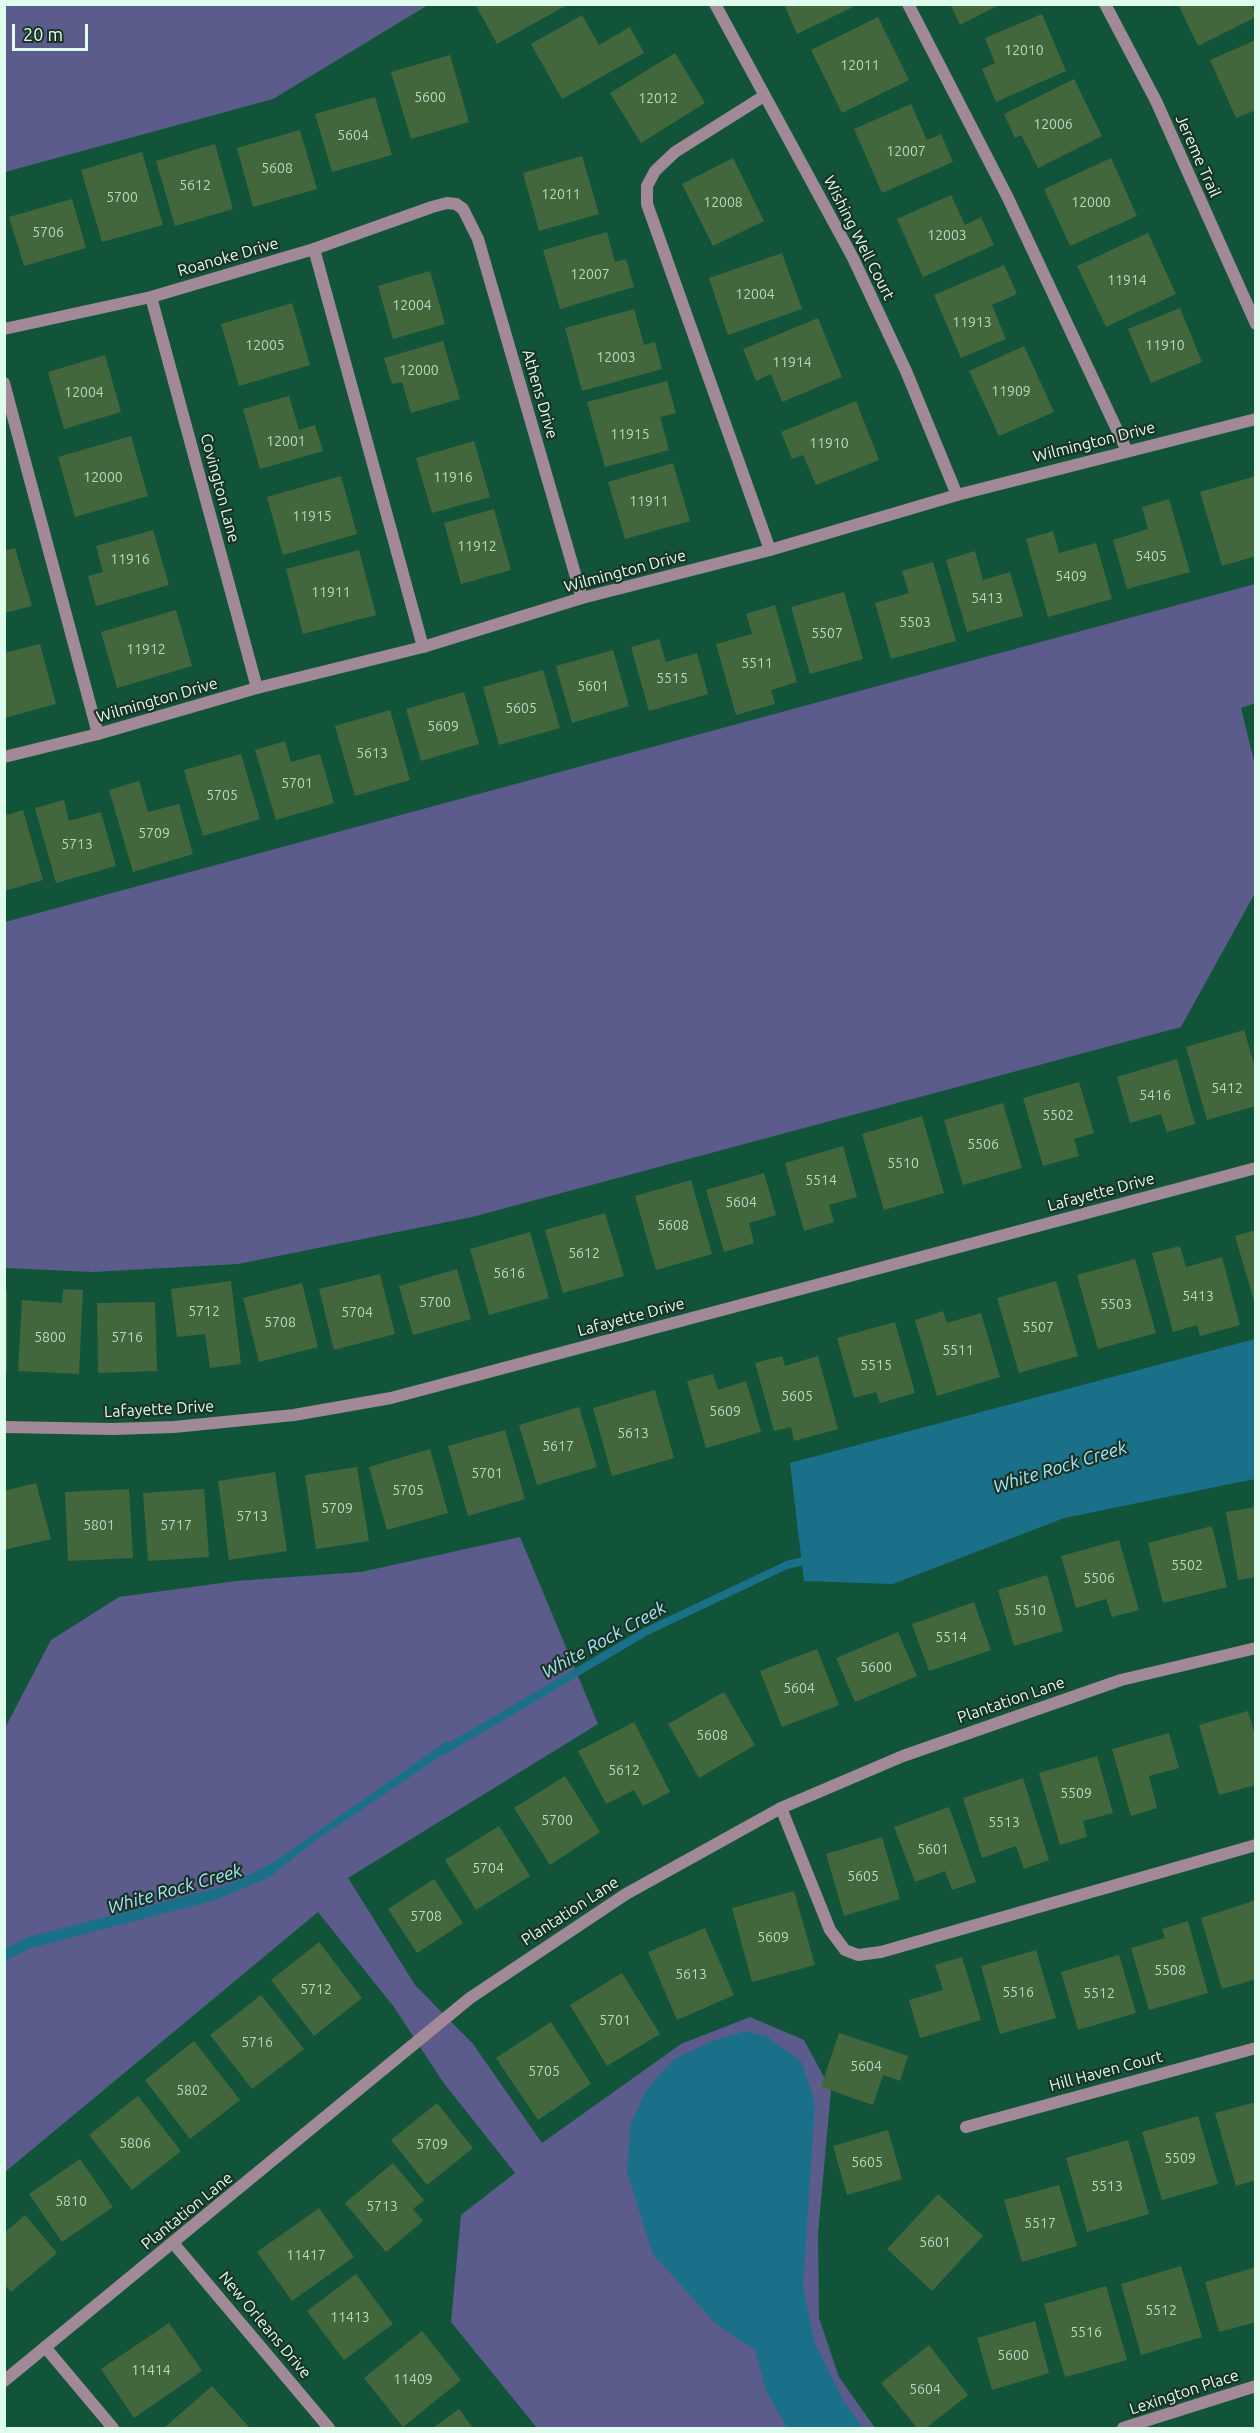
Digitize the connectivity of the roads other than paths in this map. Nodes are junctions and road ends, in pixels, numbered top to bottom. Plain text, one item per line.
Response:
1 (715, 4) edge
2 (908, 4) edge
3 (1105, 4) edge
4 (765, 96) junction
5 (456, 204) joint
6 (314, 249) junction
7 (151, 297) junction
8 (1256, 324) edge
9 (4, 329) edge
10 (4, 383) edge
11 (1256, 418) edge
12 (1127, 451) junction
13 (957, 495) junction
14 (770, 550) junction
15 (582, 598) junction
16 (423, 647) junction
17 (257, 688) junction
18 (98, 734) junction
19 (4, 758) edge
20 (1256, 1168) edge
21 (4, 1427) edge
22 (1256, 1648) edge
23 (781, 1808) junction
24 (1256, 1845) edge
25 (1256, 2048) edge
26 (966, 2127) dead end
27 (174, 2244) junction
28 (45, 2347) junction
29 (4, 2381) edge
30 (1256, 2386) edge
31 (113, 2428) edge
32 (329, 2428) edge
33 (1123, 2428) edge

1 - 4 street, Wishing Well Court
2 - 12 street
3 - 8 street, Jereme Trail
4 - 13 street, Wishing Well Court
4 - 14 street
5 - 6 street, Roanoke Drive
5 - 15 street, Athens Drive
6 - 7 street, Roanoke Drive
6 - 16 street
7 - 9 street, Roanoke Drive
7 - 17 street, Covington Lane
10 - 18 street
11 - 12 street, Wilmington Drive
12 - 13 street, Wilmington Drive
13 - 14 street, Wilmington Drive
14 - 15 street, Wilmington Drive
15 - 16 street, Wilmington Drive
16 - 17 street, Wilmington Drive
17 - 18 street, Wilmington Drive
18 - 19 street, Wilmington Drive
20 - 21 street, Lafayette Drive
22 - 23 street, Plantation Lane
23 - 24 street
23 - 27 street, Plantation Lane
25 - 26 street, Hill Haven Court
27 - 28 street, Plantation Lane
27 - 32 street, New Orleans Drive
28 - 29 street, Plantation Lane
28 - 31 street
30 - 33 street, Lexington Place

